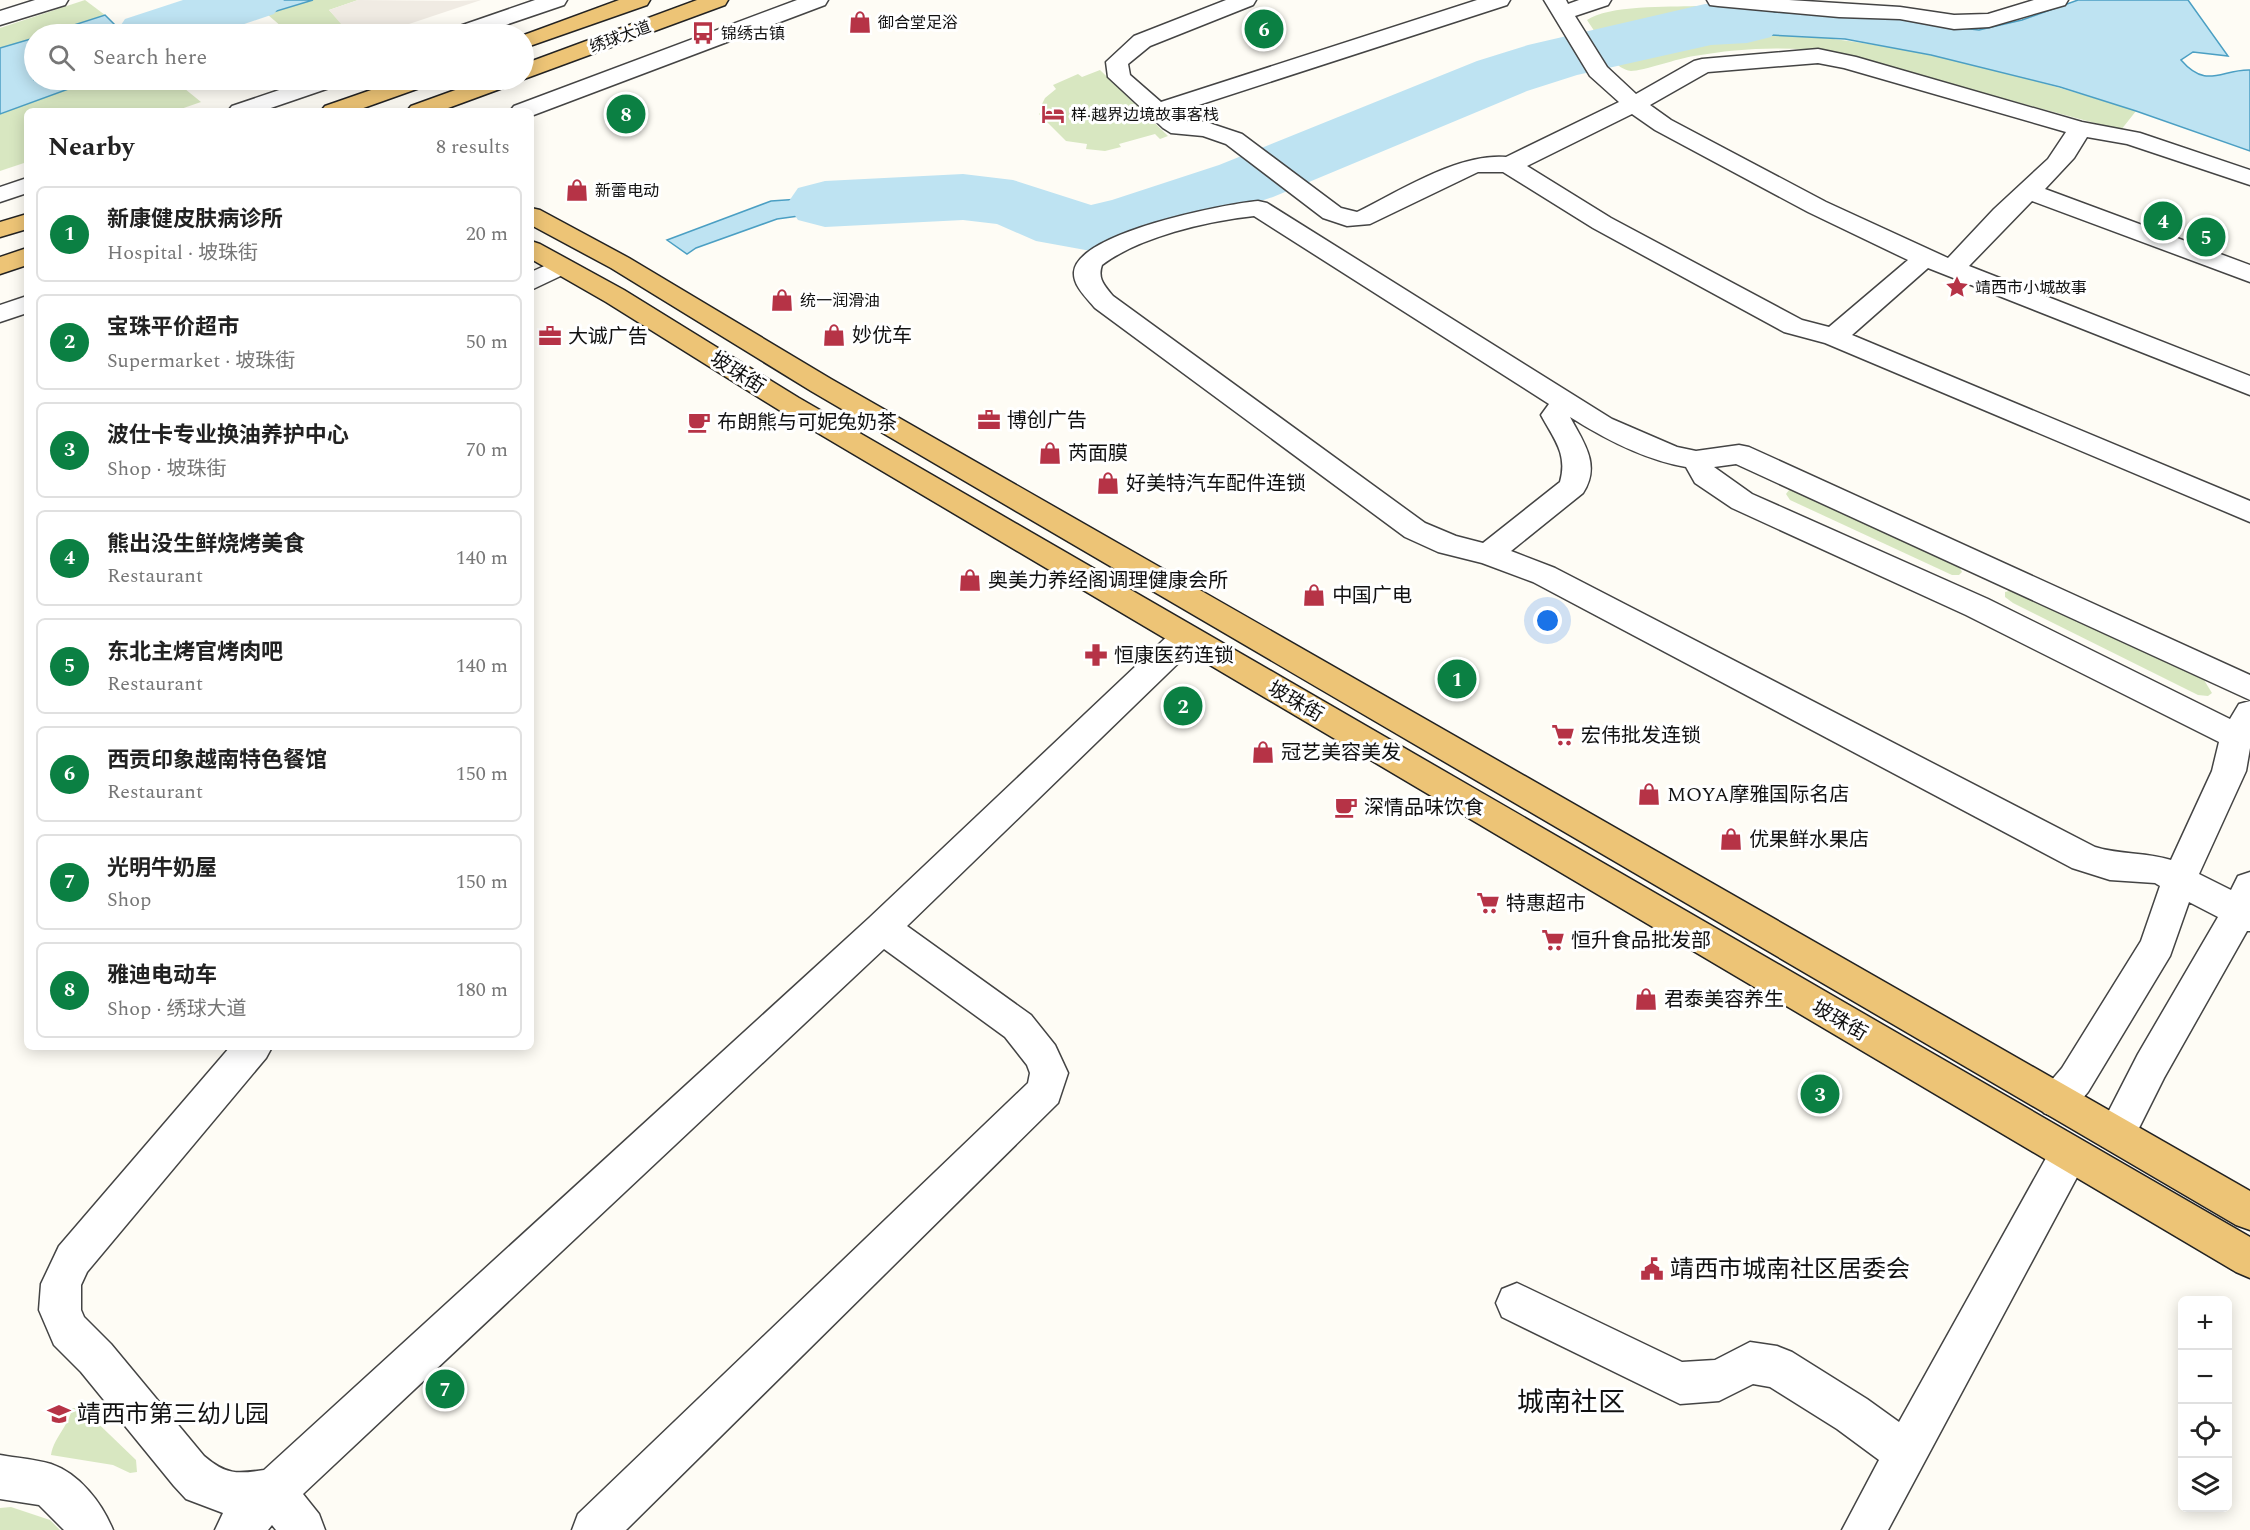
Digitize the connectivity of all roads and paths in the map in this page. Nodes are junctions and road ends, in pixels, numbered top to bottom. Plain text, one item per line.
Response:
1 (57, 0) edge
2 (556, 0) edge
3 (639, 0) edge
4 (717, 0) edge
5 (817, 0) edge
6 (1245, 0) edge
7 (1498, 0) edge
8 (1600, 0) edge
9 (1718, 0) edge
10 (2057, 0) edge
11 (1562, 11) edge
12 (0, 18) edge
13 (488, 24) edge
14 (534, 38) edge
15 (534, 68) edge
16 (301, 90) edge
17 (401, 90) edge
18 (476, 90) edge
19 (1634, 104) junction
20 (373, 105) edge
21 (249, 108) edge
22 (353, 108) edge
23 (426, 108) edge
24 (530, 108) edge
25 (1156, 111) junction
26 (2079, 128) junction
27 (1509, 165) junction
28 (2250, 178) edge
29 (24, 186) edge
30 (2029, 191) junction
31 (0, 195) edge
32 (534, 217) edge
33 (24, 222) edge
34 (0, 230) edge
35 (534, 251) edge
36 (24, 257) edge
37 (1925, 258) junction
38 (0, 266) edge
39 (560, 267) junction
40 (1952, 269) junction
41 (2250, 274) edge
42 (534, 280) edge
43 (24, 304) edge
44 (0, 314) edge
45 (1834, 337) junction
46 (2250, 387) edge
47 (1564, 401) junction
48 (1696, 460) junction
49 (2250, 512) edge
50 (1488, 554) junction
51 (2002, 573) junction
52 (1977, 607) junction
53 (1186, 637) junction
54 (2250, 688) edge
55 (2243, 724) edge
56 (2180, 878) junction
57 (2246, 906) edge
58 (882, 928) junction
59 (250, 1050) edge
60 (2057, 1101) junction
61 (2116, 1134) junction
62 (2069, 1154) junction
63 (2250, 1212) edge
64 (2250, 1259) edge
65 (1517, 1303) dead end
66 (1906, 1453) junction
67 (0, 1477) edge
68 (254, 1512) edge
69 (91, 1530) edge
70 (303, 1530) edge
71 (594, 1530) edge
72 (1864, 1530) edge

1 - 12 street
2 - 13 street
3 - 14 main road, 绣球大道
4 - 15 main road, 绣球大道
5 - 24 street
6 - 25 street
7 - 25 street
8 - 11 street
9 - 10 street
11 - 19 street
16 - 21 street
17 - 20 main road
18 - 23 main road
19 - 26 street
19 - 27 street
19 - 37 street
20 - 22 main road
25 - 27 street
26 - 28 street
26 - 30 street
27 - 45 street
29 - 31 street
30 - 40 street
30 - 41 street
32 - 60 main road, 坡珠街
33 - 34 main road
35 - 39 main road, 坡珠街
36 - 38 main road
37 - 40 street
37 - 45 street
39 - 42 street
39 - 53 main road, 坡珠街
40 - 46 street
43 - 44 street
45 - 49 street
47 - 48 street
47 - 50 street
47 - 50 street
48 - 51 street
48 - 52 street
50 - 56 street
51 - 52 street
51 - 54 street
52 - 55 street
53 - 58 street
53 - 62 main road, 坡珠街
55 - 56 street
56 - 57 street
56 - 60 street
57 - 61 street
58 - 68 street
58 - 71 street
59 - 68 street
60 - 61 main road, 坡珠街
61 - 63 main road, 坡珠街
62 - 64 main road, 坡珠街
62 - 66 street
65 - 66 street
66 - 72 street
67 - 69 street
68 - 70 street

